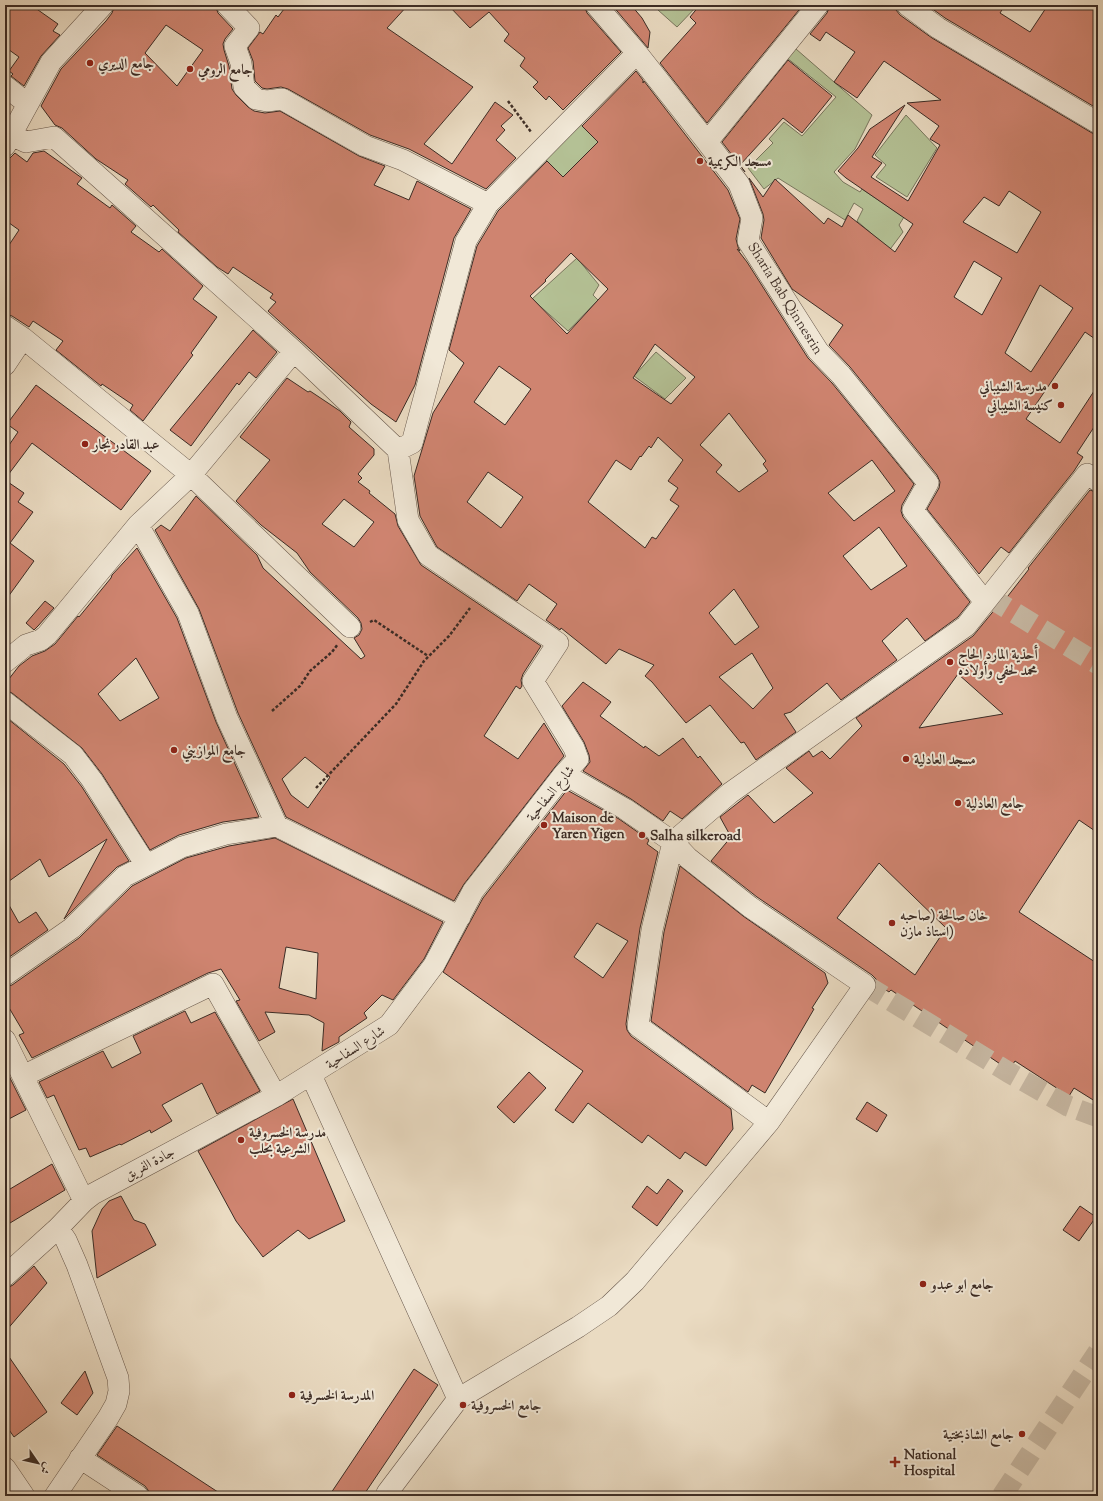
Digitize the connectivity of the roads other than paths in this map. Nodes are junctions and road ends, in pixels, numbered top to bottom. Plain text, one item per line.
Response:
1 (103, 5) edge
2 (227, 5) edge
3 (596, 5) edge
4 (818, 5) edge
5 (907, 5) edge
6 (637, 53) junction
7 (5, 86) edge
8 (28, 104) junction
9 (1098, 123) edge
10 (8, 140) edge
11 (708, 142) junction
12 (488, 204) junction
13 (5, 326) edge
14 (23, 338) junction
15 (294, 351) junction
16 (5, 365) edge
17 (398, 450) junction
18 (190, 475) junction
19 (1098, 481) edge
20 (138, 525) junction
21 (985, 602) junction
22 (350, 627) road end
23 (5, 662) edge
24 (5, 702) edge
25 (564, 774) junction
26 (276, 826) junction
27 (673, 842) junction
28 (146, 865) junction
29 (460, 917) junction
30 (5, 976) edge
31 (5, 1040) edge
32 (311, 1075) junction
33 (23, 1076) junction
34 (276, 1096) junction
35 (769, 1122) junction
36 (84, 1200) junction
37 (58, 1228) junction
38 (5, 1276) edge
39 (458, 1399) junction
40 (80, 1458) junction
41 (5, 1468) edge
42 (387, 1493) dead end
43 (24, 1496) edge
44 (55, 1496) edge
45 (138, 1496) edge

1 - 8 street
2 - 12 street
3 - 6 street, Sharia Bab Qinnesrin
4 - 11 street
5 - 9 street
6 - 11 street, Sharia Bab Qinnesrin
6 - 12 street
7 - 8 street
8 - 10 street
10 - 15 street
11 - 21 street, Sharia Bab Qinnesrin
12 - 17 street
13 - 14 street
14 - 16 street
14 - 18 street
15 - 17 street
15 - 18 street
17 - 25 street, شارع السفاحية
18 - 20 street
18 - 22 street
19 - 21 street
20 - 23 street
20 - 26 street
21 - 27 street
24 - 28 street
25 - 27 street
25 - 29 street, شارع السفاحية
26 - 28 street
26 - 29 street
27 - 35 street
27 - 35 street
28 - 30 street
29 - 32 street, شارع السفاحية
31 - 33 street
32 - 34 street, جادة الفريق
32 - 39 street
33 - 34 street
33 - 36 street
34 - 36 street, جادة الفريق
35 - 39 street
36 - 37 street, جادة الفريق
37 - 38 street, جادة الفريق
37 - 40 street
39 - 42 street
40 - 44 street
40 - 45 street
41 - 43 street

